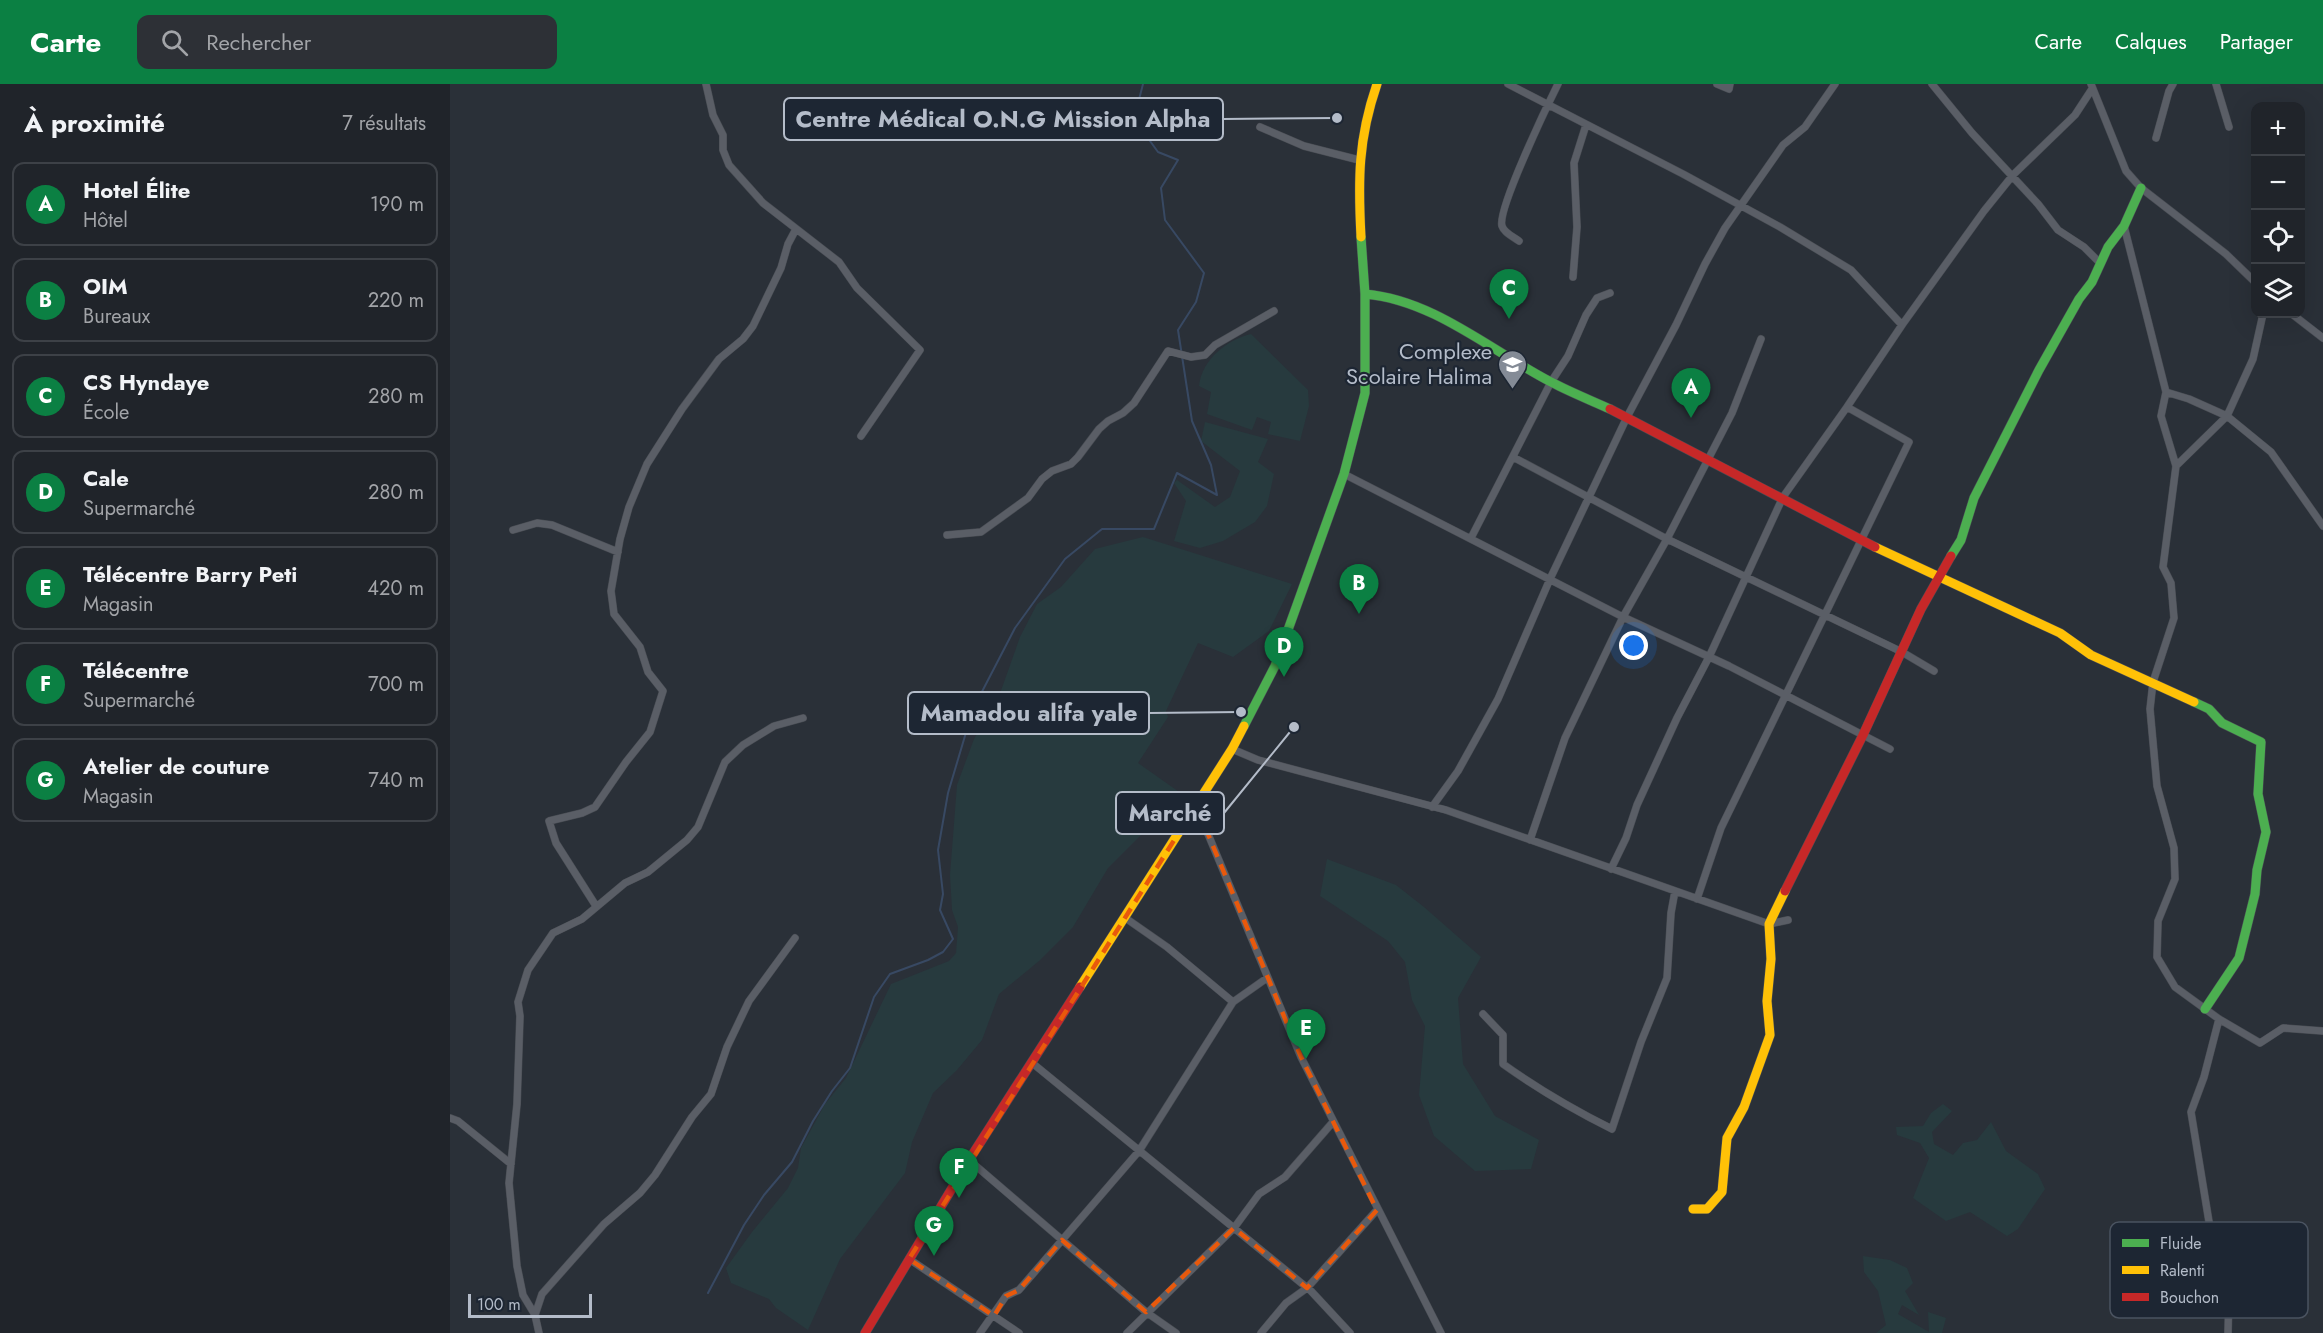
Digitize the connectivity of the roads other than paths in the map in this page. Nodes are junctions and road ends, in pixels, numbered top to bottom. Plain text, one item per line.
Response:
1 (706, 84) edge
2 (1377, 84) edge
3 (1508, 84) edge
4 (1558, 84) edge
5 (1717, 84) edge
6 (1730, 84) edge
7 (1835, 84) edge
8 (1932, 84) edge
9 (2173, 84) edge
10 (2216, 84) edge
11 (2092, 86) edge
12 (1547, 105) junction
13 (1586, 125) junction
14 (2229, 127) dead end
15 (1260, 128) dead end
16 (2156, 138) dead end
17 (1359, 160) junction
18 (2013, 175) junction
19 (2141, 188) junction
20 (1740, 206) junction
21 (2124, 226) junction
22 (796, 228) junction
23 (1519, 241) dead end
24 (2100, 263) junction
25 (1573, 277) dead end
26 (2251, 278) edge
27 (1610, 293) dead end
28 (1365, 294) junction
29 (1274, 311) dead end
30 (2262, 318) edge
31 (2297, 318) edge
32 (1902, 325) junction
33 (2323, 338) edge
34 (1761, 339) dead end
35 (1551, 382) junction
36 (2166, 392) junction
37 (1847, 407) junction
38 (2227, 416) junction
39 (1627, 417) junction
40 (861, 435) dead end
41 (1513, 457) junction
42 (1708, 460) junction
43 (2176, 466) junction
44 (1344, 474) junction
45 (1589, 497) junction
46 (1783, 497) junction
47 (2323, 526) edge
48 (513, 530) dead end
49 (947, 535) dead end
50 (1472, 538) junction
51 (1667, 539) junction
52 (1862, 540) junction
53 (618, 552) junction
54 (1746, 577) junction
55 (1939, 578) junction
56 (1550, 579) junction
57 (1824, 614) junction
58 (1623, 616) junction
59 (1902, 651) junction
60 (1709, 657) junction
61 (1934, 671) dead end
62 (2153, 682) junction
63 (1784, 695) junction
64 (803, 718) dead end
65 (1863, 735) junction
66 (1232, 749) junction
67 (1890, 749) dead end
68 (1432, 807) junction
69 (1192, 812) junction
70 (1530, 840) junction
71 (1611, 869) junction
72 (1675, 891) junction
73 (1698, 899) junction
74 (596, 906) junction
75 (1124, 917) junction
76 (1788, 920) dead end
77 (1768, 924) junction
78 (795, 938) dead end
79 (1267, 978) junction
80 (1233, 1002) junction
81 (2205, 1009) junction
82 (1483, 1014) dead end
83 (2219, 1019) junction
84 (2323, 1031) edge
85 (1031, 1062) junction
86 (450, 1118) edge
87 (1333, 1122) junction
88 (1139, 1151) junction
89 (969, 1160) junction
90 (511, 1164) junction
91 (1693, 1209) dead end
92 (1377, 1210) junction
93 (2209, 1222) edge
94 (1233, 1228) junction
95 (1062, 1240) junction
96 (909, 1259) junction
97 (1307, 1288) junction
98 (1146, 1312) junction
99 (535, 1315) junction
100 (994, 1316) junction
101 (2228, 1318) edge
102 (539, 1333) edge
103 (865, 1333) edge
104 (980, 1333) edge
105 (1019, 1333) edge
106 (1127, 1333) edge
107 (1176, 1333) edge
108 (1261, 1333) edge
109 (1350, 1333) edge
110 (1441, 1333) edge
111 (2228, 1333) edge

1 - 22 street
2 - 17 main road
3 - 12 street
4 - 12 street
5 - 6 street
7 - 20 street
8 - 18 street
9 - 16 street
10 - 14 street
11 - 18 street
11 - 19 street
12 - 13 street
12 - 23 street
13 - 20 street
13 - 25 street
15 - 17 street
17 - 28 main road
18 - 24 street
18 - 32 street
19 - 21 main road
19 - 26 street
20 - 32 street
20 - 39 street
21 - 24 main road
21 - 36 street
22 - 40 street
22 - 53 street
24 - 55 main road
27 - 35 street
28 - 35 main road
28 - 44 main road
29 - 49 street
30 - 38 street
31 - 33 street
32 - 37 street
34 - 42 street
35 - 39 main road
35 - 41 street
36 - 38 street
36 - 43 street
37 - 46 street
37 - 52 street
38 - 43 street
38 - 47 street
39 - 42 main road
39 - 45 street
41 - 45 street
41 - 50 street
42 - 46 main road
42 - 51 street
43 - 62 street
44 - 50 street
44 - 66 main road
45 - 51 street
45 - 56 street
46 - 52 main road
46 - 54 street
48 - 53 street
50 - 56 street
51 - 54 street
51 - 58 street
52 - 55 main road
52 - 57 street
53 - 74 street
54 - 57 street
54 - 60 street
55 - 59 main road
55 - 62 main road
56 - 58 street
56 - 68 street
57 - 59 street
57 - 63 street
58 - 60 street
58 - 70 street
59 - 61 street
59 - 65 main road
60 - 63 street
60 - 71 street
62 - 81 street
62 - 81 main road
63 - 65 street
63 - 73 street
64 - 74 street
65 - 67 street
65 - 77 main road
66 - 68 street
66 - 69 main road
68 - 70 street
69 - 75 main road
69 - 79 street
70 - 71 street
71 - 72 street
72 - 73 street
72 - 82 street
73 - 77 street
74 - 90 street
75 - 80 street
75 - 85 main road
76 - 77 street
77 - 91 main road
78 - 99 street
79 - 80 street
79 - 87 street
80 - 88 street
81 - 83 street
83 - 84 street
83 - 93 street
85 - 88 street
85 - 89 main road
86 - 90 street
87 - 92 street
87 - 94 street
88 - 94 street
88 - 95 street
89 - 95 street
89 - 96 main road
90 - 99 street
92 - 97 street
92 - 110 street
94 - 97 street
94 - 98 street
95 - 98 street
95 - 100 street
96 - 100 street
96 - 103 main road
97 - 108 street
97 - 109 street
98 - 106 street
98 - 107 street
99 - 102 street
100 - 104 street
100 - 105 street
101 - 111 street

